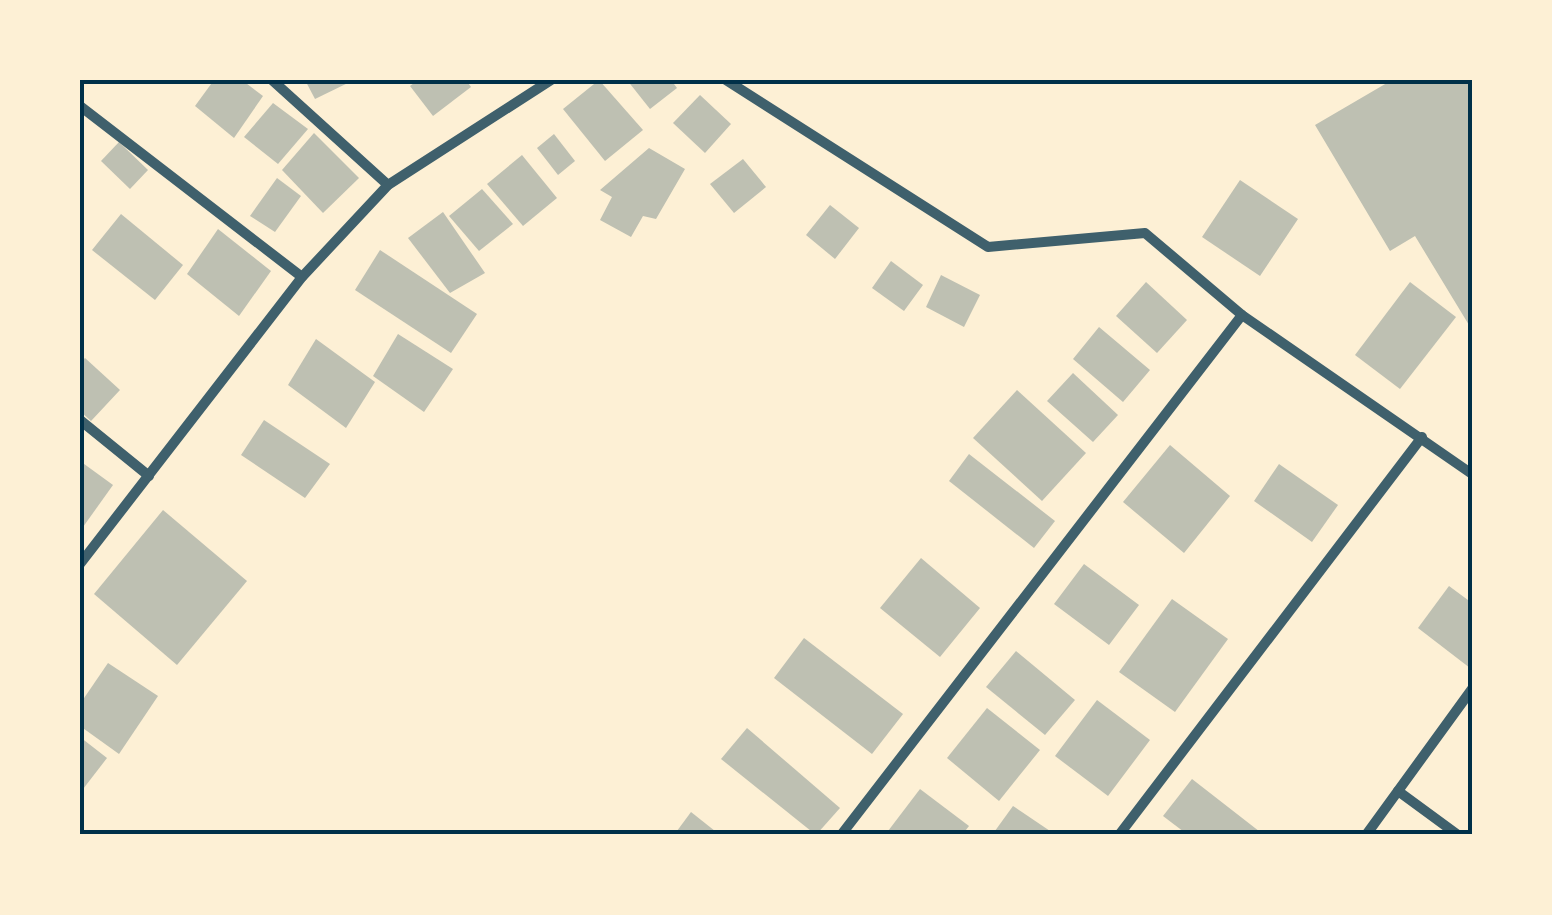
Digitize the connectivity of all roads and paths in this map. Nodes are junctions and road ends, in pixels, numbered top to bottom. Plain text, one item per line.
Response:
1 (272, 80) edge
2 (551, 80) edge
3 (726, 80) edge
4 (80, 106) edge
5 (388, 185) junction
6 (302, 277) junction
7 (1242, 315) junction
8 (80, 420) edge
9 (1422, 437) junction
10 (1472, 474) edge
11 (150, 476) junction
12 (80, 564) edge
13 (1472, 689) edge
14 (1398, 791) junction
15 (841, 835) edge
16 (1119, 835) edge
17 (1366, 835) edge
18 (1458, 835) edge

1 - 5 street
2 - 5 street
3 - 7 street
4 - 6 street
5 - 6 street
6 - 11 street
7 - 9 street
7 - 15 street
8 - 11 street
9 - 10 street
9 - 16 street
11 - 12 street
13 - 14 street
14 - 17 street
14 - 18 street

